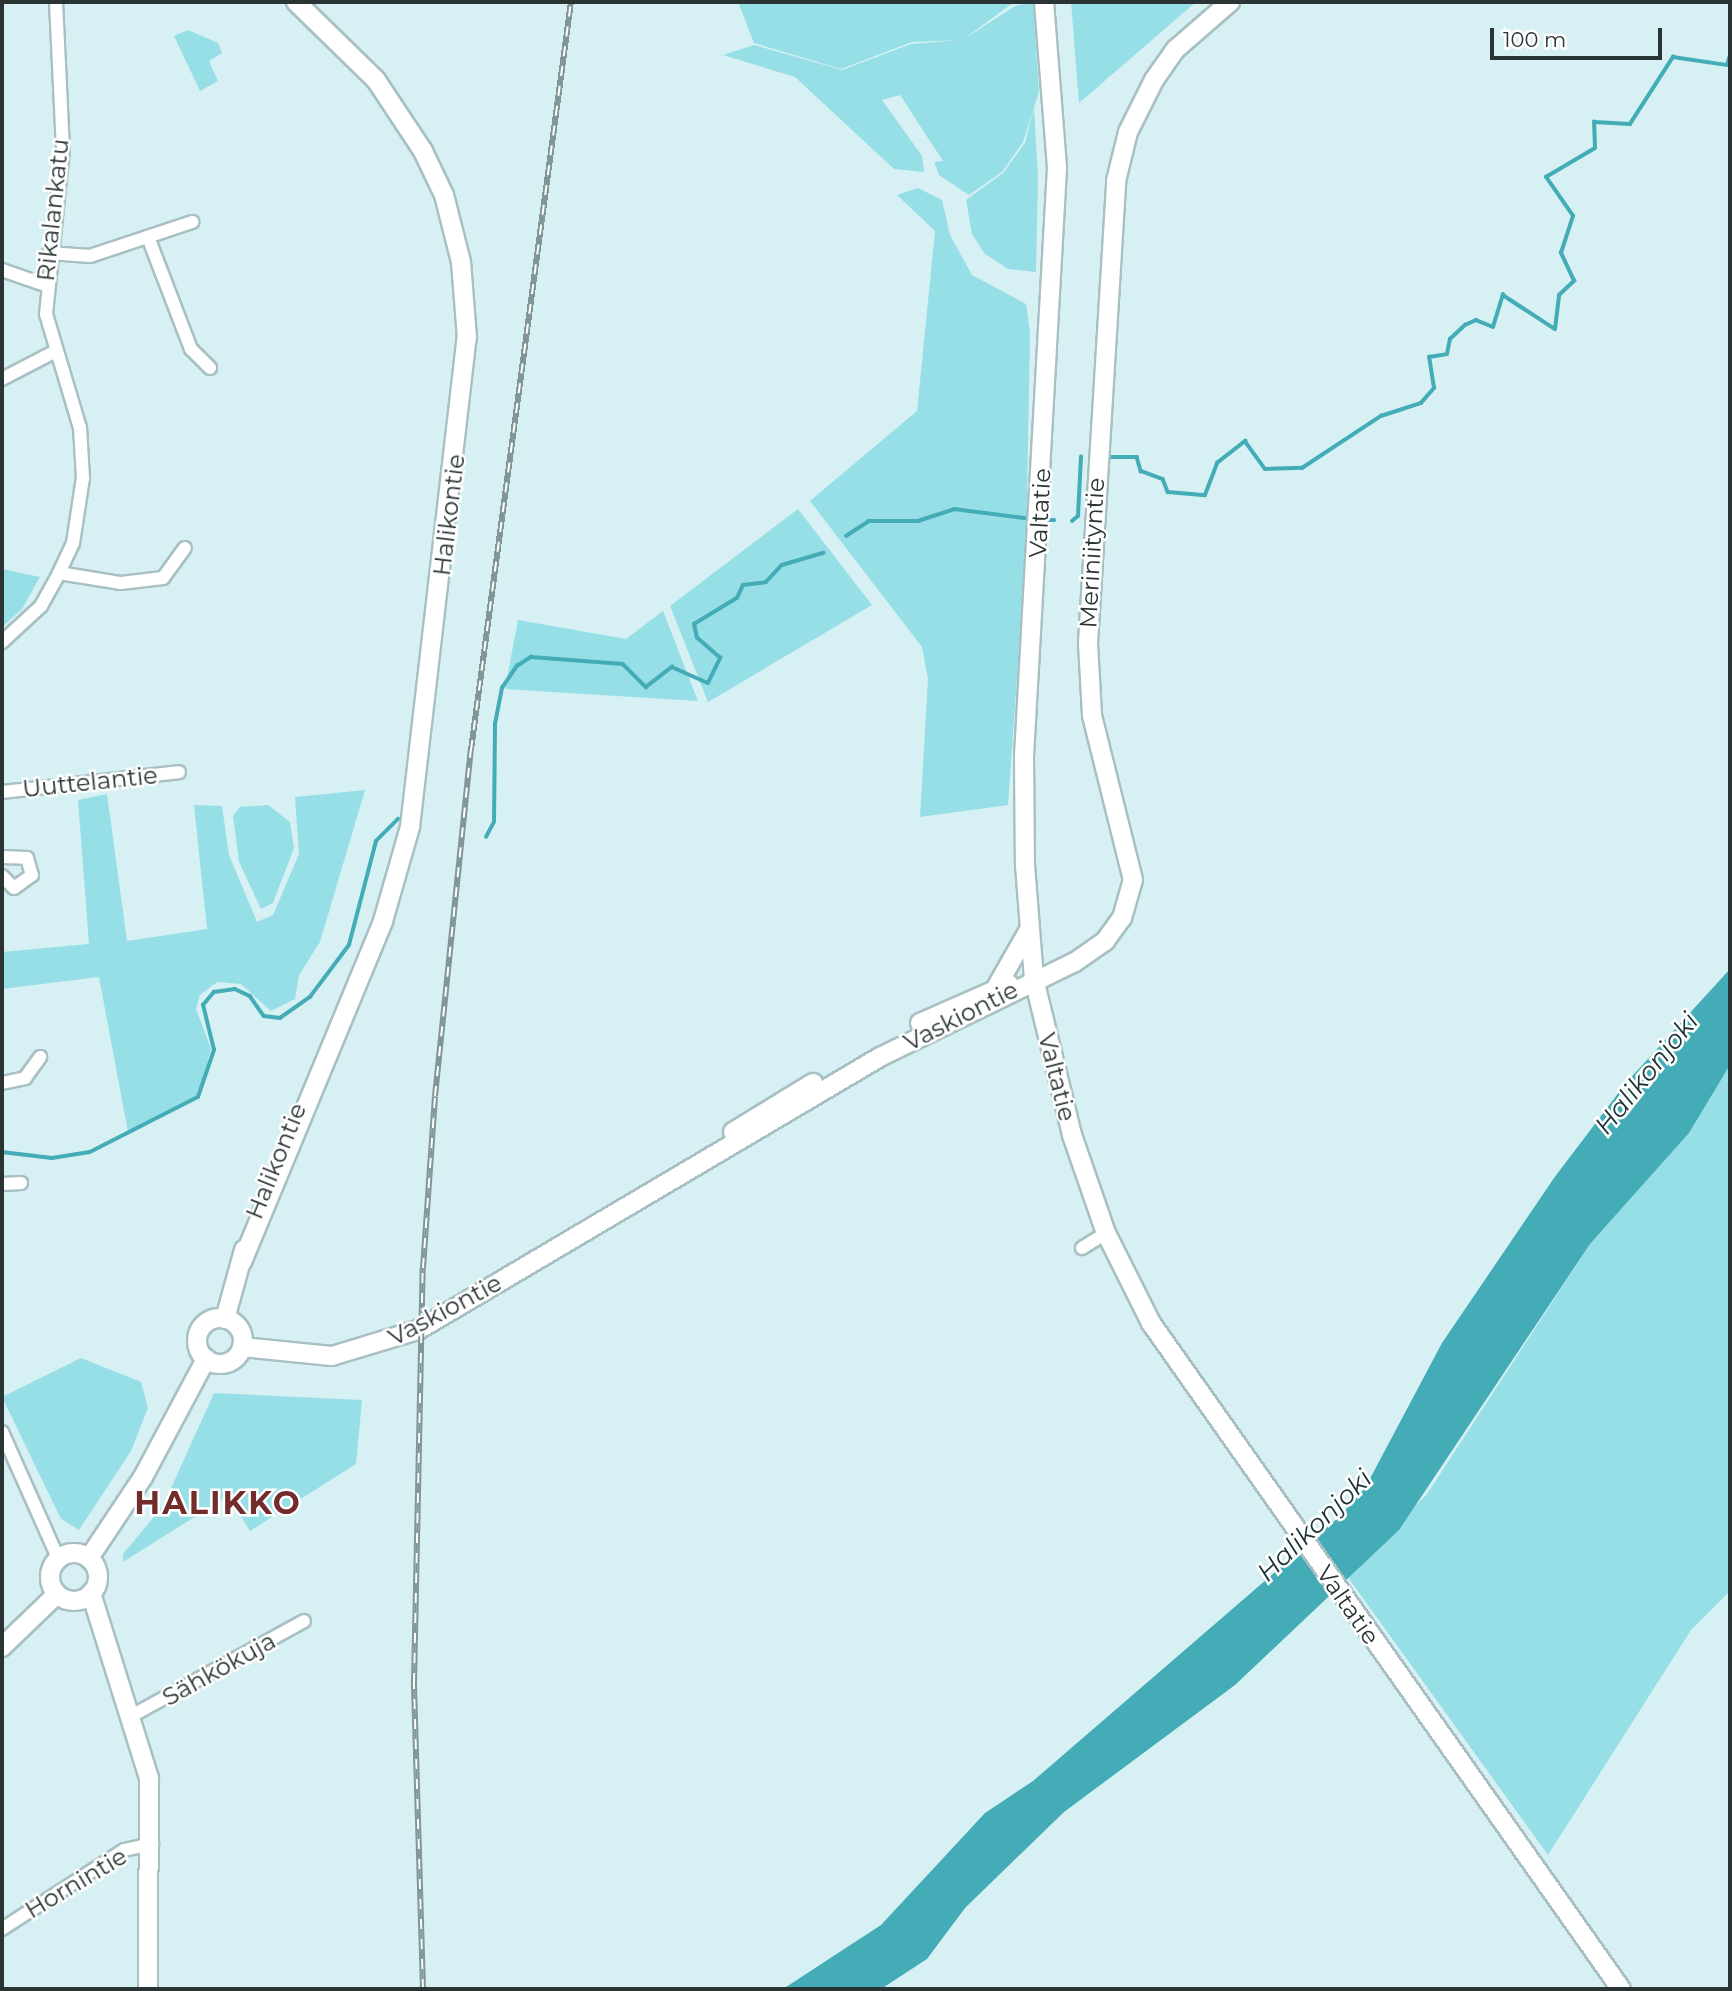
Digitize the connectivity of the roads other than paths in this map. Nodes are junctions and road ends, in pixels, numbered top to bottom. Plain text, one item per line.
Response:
1 (56, 2) edge
2 (296, 2) edge
3 (1044, 2) edge
4 (1227, 3) edge
5 (192, 222) dead end
6 (148, 237) junction
7 (49, 253) junction
8 (2, 270) edge
9 (45, 285) junction
10 (56, 351) junction
11 (210, 368) dead end
12 (2, 379) edge
13 (186, 548) dead end
14 (60, 573) junction
15 (2, 642) edge
16 (179, 772) dead end
17 (2, 792) edge
18 (2, 857) edge
19 (2, 876) edge
20 (1029, 930) junction
21 (1034, 979) junction
22 (998, 986) junction
23 (40, 1057) dead end
24 (2, 1083) edge
25 (21, 1183) dead end
26 (2, 1184) edge
27 (594, 1226) junction
28 (1106, 1233) junction
29 (1082, 1248) dead end
30 (225, 1319) junction
31 (242, 1347) junction
32 (206, 1359) junction
33 (2, 1432) edge
34 (58, 1558) junction
35 (89, 1558) junction
36 (57, 1594) junction
37 (92, 1594) junction
38 (304, 1622) dead end
39 (2, 1647) edge
40 (132, 1715) junction
41 (152, 1844) junction
42 (2, 1929) edge
43 (148, 1989) edge
44 (1621, 1989) edge

1 - 7 street, Rikalankatu
2 - 30 main road, Halikontie
3 - 20 main road, Valtatie
4 - 21 main road, Meriniityntie
5 - 6 street
6 - 7 street
6 - 11 street
7 - 9 street, Rikalankatu
8 - 9 street
9 - 10 street, Rikalankatu
10 - 12 street
10 - 14 street, Rikalankatu
13 - 14 street
14 - 15 street, Rikalankatu
16 - 17 street, Uuttelantie
18 - 19 street
20 - 21 main road, Valtatie
20 - 22 main road
21 - 22 main road, Vaskiontie
21 - 27 main road, Vaskiontie
21 - 28 main road, Valtatie
22 - 27 main road, Vaskiontie
23 - 24 street
25 - 26 street
27 - 31 main road, Vaskiontie
28 - 29 street
28 - 44 main road, Valtatie
30 - 31 main road
30 - 32 main road
31 - 32 main road
32 - 35 main road
33 - 34 street
34 - 35 main road
34 - 36 main road
35 - 37 main road
36 - 37 main road
36 - 39 main road
37 - 40 main road
38 - 40 street, Sähkökuja
40 - 41 main road
41 - 42 street, Hornintie
41 - 43 main road

